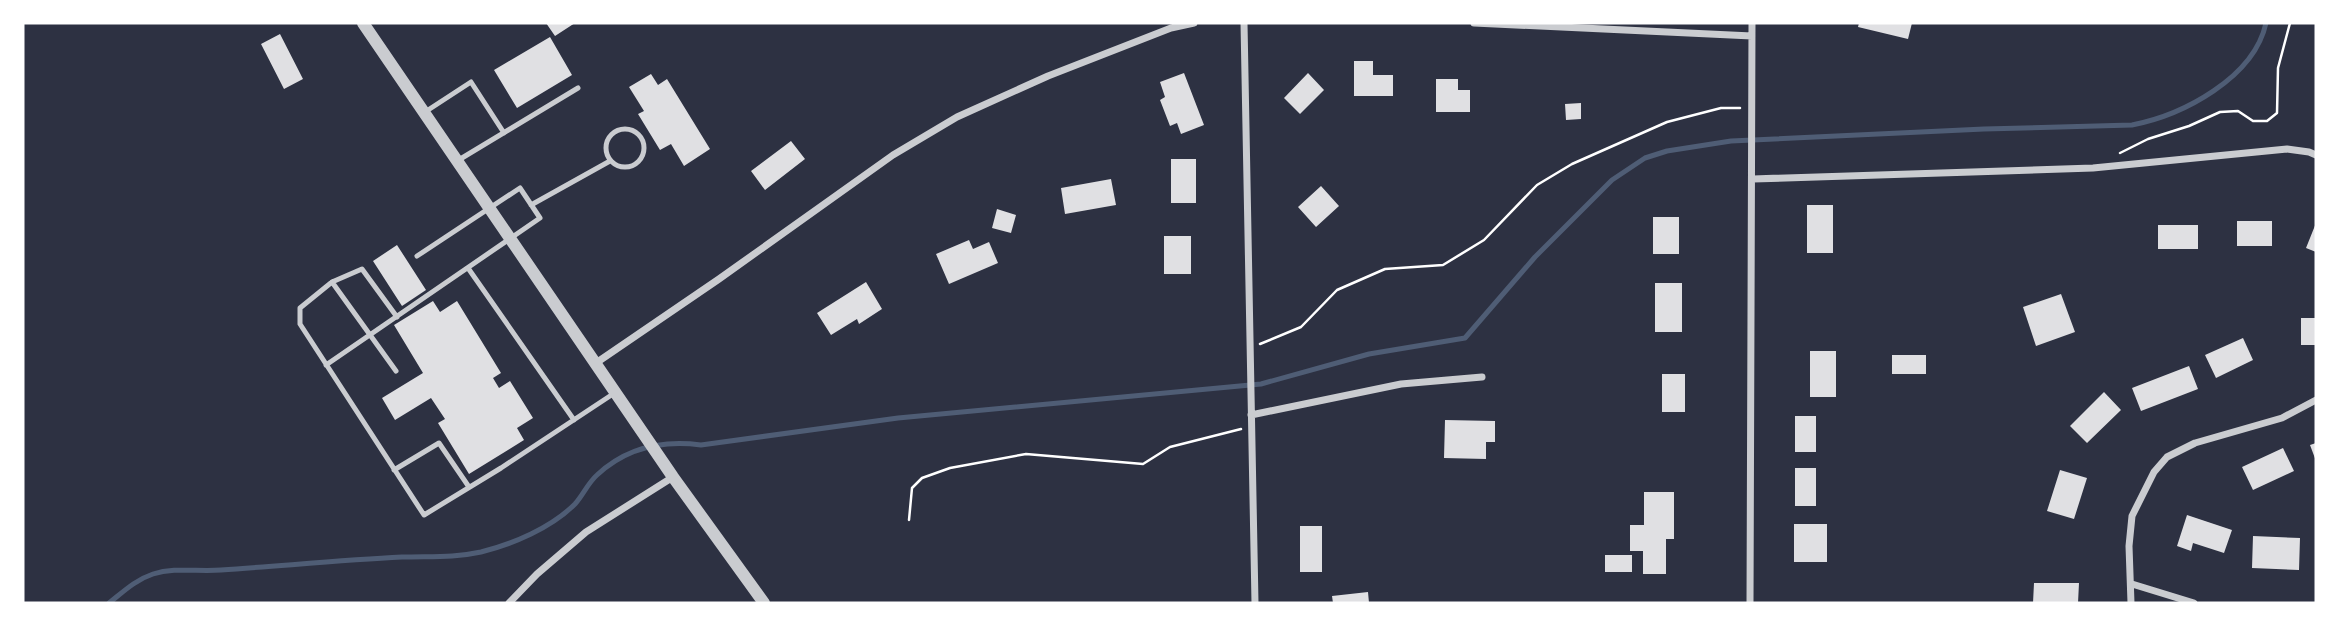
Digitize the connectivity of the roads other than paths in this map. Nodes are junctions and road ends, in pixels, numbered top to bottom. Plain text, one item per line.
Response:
1 (363, 23) edge
2 (1194, 23) edge
3 (1244, 23) edge
4 (1474, 23) edge
5 (1752, 23) edge
6 (1752, 36) junction
7 (578, 88) dead end
8 (424, 113) junction
9 (504, 133) junction
10 (2316, 155) edge
11 (457, 161) junction
12 (610, 161) junction
13 (1753, 179) junction
14 (531, 205) junction
15 (490, 209) junction
16 (511, 239) junction
17 (417, 256) dead end
18 (468, 268) junction
19 (332, 282) junction
20 (397, 317) junction
21 (369, 335) junction
22 (596, 363) junction
23 (326, 365) junction
24 (396, 371) dead end
25 (1482, 377) dead end
26 (616, 392) junction
27 (2316, 400) edge
28 (1251, 415) junction
29 (574, 420) junction
30 (394, 470) junction
31 (673, 477) junction
32 (469, 488) junction
33 (2132, 584) junction
34 (509, 603) edge
35 (764, 603) edge
36 (1255, 603) edge
37 (1750, 603) edge
38 (2131, 603) edge
39 (2194, 603) edge

1 - 8 street
2 - 22 street
3 - 28 street
4 - 6 street
5 - 6 street
6 - 13 street
7 - 9 lane
8 - 9 lane
8 - 11 street
9 - 11 lane
10 - 13 street
11 - 15 street
12 - 12 lane
12 - 14 lane
13 - 37 street
14 - 15 lane
14 - 16 lane
15 - 16 street
15 - 17 lane
16 - 18 lane
16 - 22 street
18 - 20 lane
18 - 29 lane
19 - 20 lane
19 - 21 lane
19 - 23 lane
20 - 21 lane
21 - 23 lane
21 - 24 lane
22 - 26 street
23 - 30 lane
25 - 28 street
26 - 29 lane
26 - 31 street
27 - 33 street
28 - 36 street
29 - 32 lane
30 - 32 lane
30 - 32 lane
31 - 34 street
31 - 35 street
33 - 38 street
33 - 39 street

